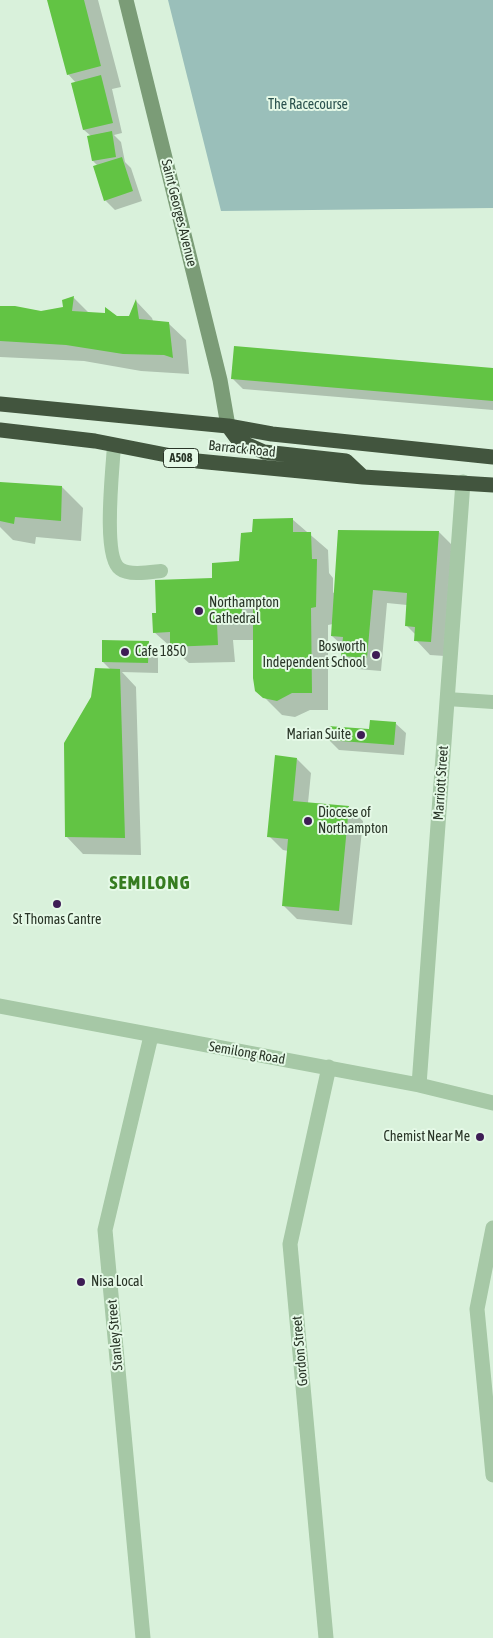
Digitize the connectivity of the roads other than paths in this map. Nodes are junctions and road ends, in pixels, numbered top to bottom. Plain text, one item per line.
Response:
1 (126, 0) edge
2 (0, 404) edge
3 (228, 426) junction
4 (0, 430) edge
5 (114, 445) junction
6 (493, 457) edge
7 (363, 478) junction
8 (463, 482) junction
9 (493, 485) edge
10 (161, 571) dead end
11 (447, 699) junction
12 (493, 702) edge
13 (0, 1006) edge
14 (151, 1036) junction
15 (329, 1067) junction
16 (419, 1085) junction
17 (493, 1103) edge
18 (493, 1228) edge
19 (493, 1475) edge
20 (143, 1638) edge
21 (326, 1638) edge

1 - 3 street, Saint Georges Avenue
2 - 3 highway, Barrack Road
3 - 6 highway, Barrack Road
3 - 7 highway, Barrack Road
4 - 5 highway, Barrack Road / A508
5 - 7 highway, Barrack Road / A508
5 - 10 lane
7 - 8 highway, Barrack Road / A508
8 - 9 highway, Barrack Road / A508
8 - 11 street, Marriott Street
11 - 12 lane
11 - 16 street, Marriott Street
13 - 14 street, Semilong Road
14 - 15 street, Semilong Road
14 - 20 street, Stanley Street
15 - 16 street, Semilong Road
15 - 21 street, Gordon Street
16 - 17 street, Semilong Road
18 - 19 street

